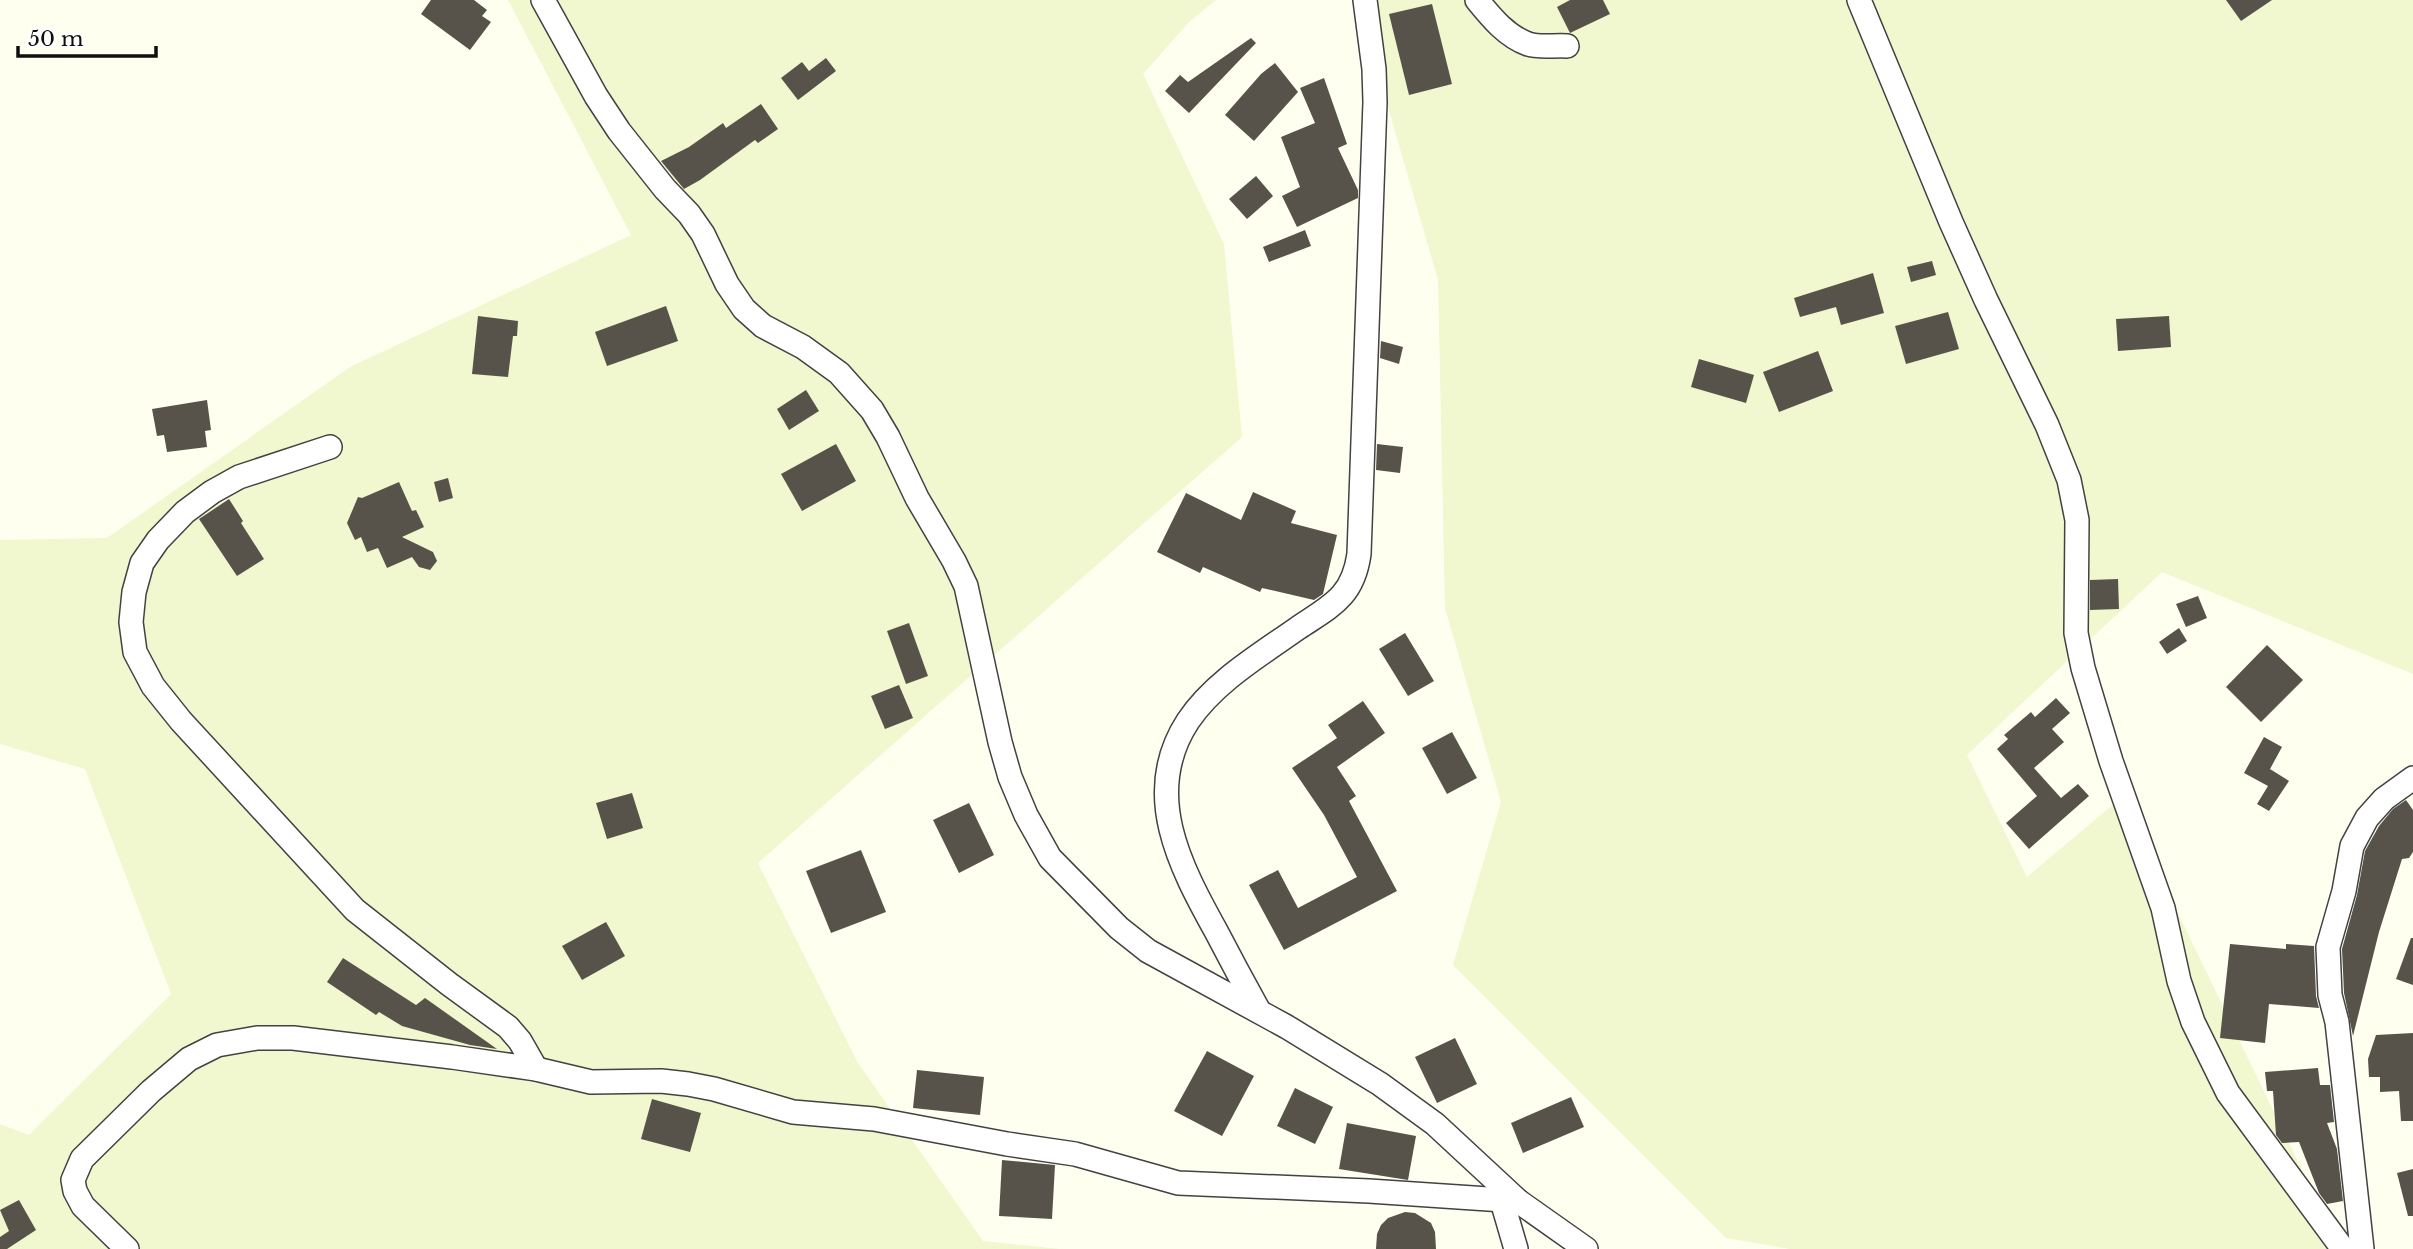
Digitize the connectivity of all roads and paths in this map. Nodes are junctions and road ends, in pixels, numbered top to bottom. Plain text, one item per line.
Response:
1 (542, 0) edge
2 (1365, 0) edge
3 (1477, 0) edge
4 (1859, 0) edge
5 (1567, 46) dead end
6 (330, 447) dead end
7 (2413, 778) edge
8 (1259, 1011) junction
9 (536, 1069) junction
10 (1510, 1201) junction
11 (127, 1249) edge
12 (1516, 1249) edge
13 (1586, 1249) edge
14 (2343, 1249) edge
15 (2362, 1249) edge

1 - 8 street
2 - 8 street
3 - 5 street
4 - 14 street
6 - 9 street
7 - 15 street
8 - 10 street
9 - 10 street
9 - 11 street
10 - 12 street
10 - 13 street

